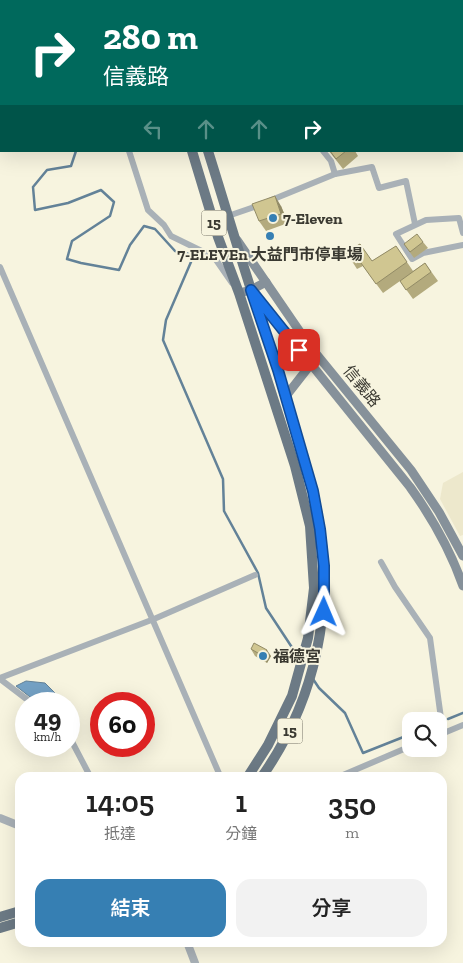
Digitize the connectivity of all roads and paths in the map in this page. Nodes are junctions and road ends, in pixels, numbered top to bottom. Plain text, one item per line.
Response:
1 (129, 152) edge
2 (192, 152) edge
3 (208, 152) edge
4 (324, 152) edge
5 (335, 174) junction
6 (228, 216) junction
7 (415, 224) junction
8 (463, 233) edge
9 (234, 235) junction
10 (463, 245) edge
11 (0, 266) edge
12 (266, 282) junction
13 (251, 290) junction
14 (239, 293) junction
15 (311, 364) junction
16 (286, 396) junction
17 (463, 556) edge
18 (381, 562) dead end
19 (255, 575) dead end
20 (463, 586) edge
21 (154, 619) junction
22 (0, 678) edge
23 (18, 692) edge
24 (438, 712) edge
25 (463, 725) edge
26 (447, 732) edge
27 (402, 750) edge
28 (80, 757) edge
29 (88, 772) edge
30 (218, 772) edge
31 (251, 772) edge
32 (265, 772) edge
33 (350, 772) edge
34 (0, 818) edge
35 (15, 824) edge
36 (15, 912) edge
37 (0, 917) edge
38 (15, 924) edge
39 (0, 928) edge
40 (189, 947) edge
41 (195, 963) edge

1 - 14 street
2 - 14 main road, 15
3 - 6 main road, 15
4 - 5 street
5 - 6 street
5 - 7 street
6 - 9 main road, 15
7 - 8 street
7 - 10 street
9 - 12 main road, 信義路
9 - 13 main road, 15
11 - 21 street
12 - 13 main road
12 - 17 main road, 信義路
13 - 14 main road
13 - 15 main road, 信義路
13 - 16 main road, 15
14 - 31 main road, 15
15 - 16 main road
15 - 20 main road, 信義路
16 - 32 main road, 15
18 - 24 street
19 - 21 street
21 - 22 street
21 - 30 street
22 - 23 street
25 - 26 street
27 - 33 street
28 - 29 street
34 - 35 street
36 - 37 main road
38 - 39 main road
40 - 41 street

